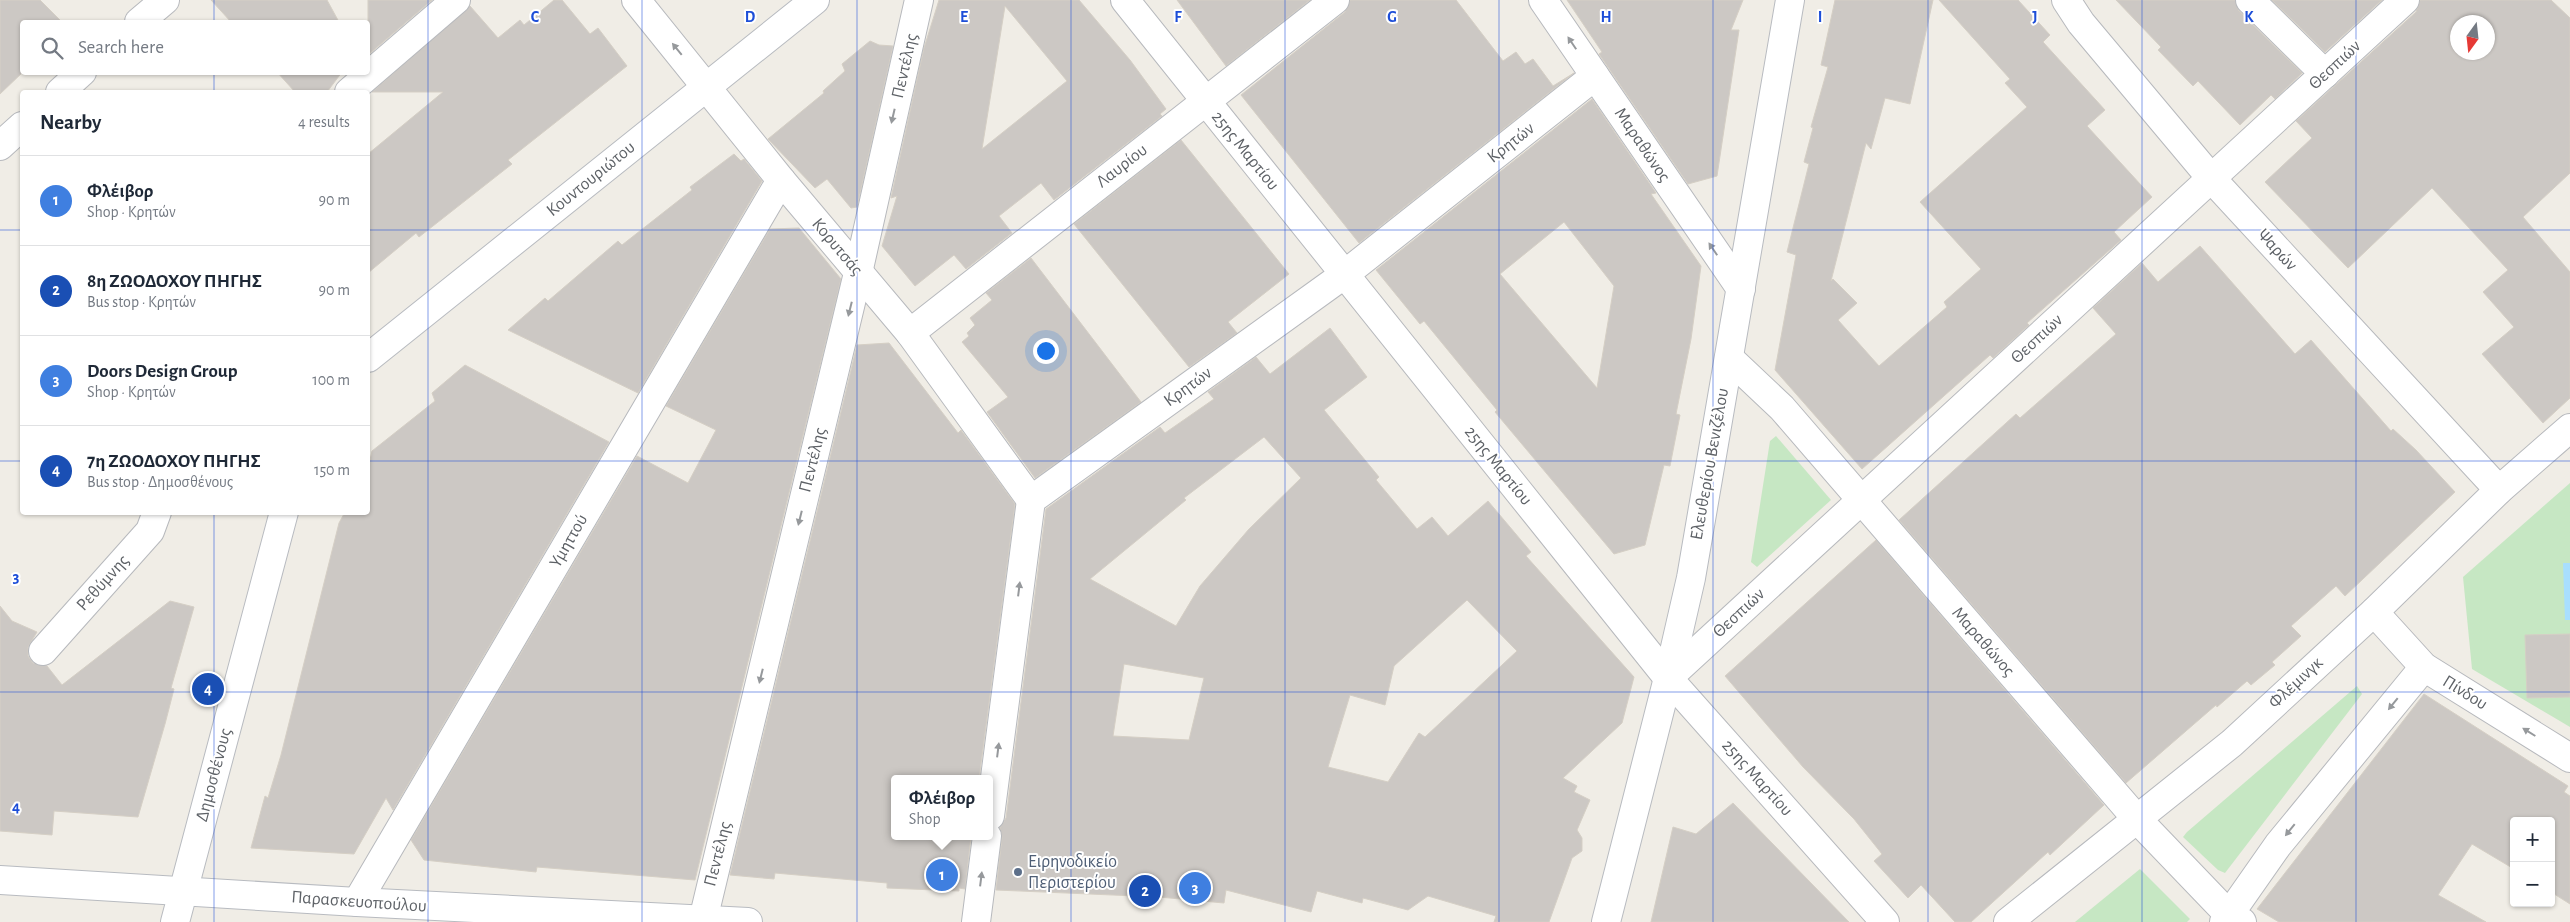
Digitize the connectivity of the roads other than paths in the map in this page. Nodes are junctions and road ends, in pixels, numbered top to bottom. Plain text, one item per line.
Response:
1 (165, 0) edge
2 (456, 0) edge
3 (636, 0) edge
4 (815, 0) edge
5 (919, 0) edge
6 (1125, 0) edge
7 (1335, 0) edge
8 (1543, 0) edge
9 (1790, 0) edge
10 (2066, 0) edge
11 (2250, 0) edge
12 (2406, 0) edge
13 (141, 20) edge
14 (370, 74) edge
15 (2325, 74) junction
16 (79, 75) edge
17 (369, 75) edge
18 (1595, 76) junction
19 (708, 86) junction
20 (62, 90) edge
21 (351, 90) edge
22 (1204, 101) junction
23 (20, 128) edge
24 (0, 146) edge
25 (2211, 178) junction
26 (781, 180) junction
27 (858, 273) junction
28 (1345, 274) junction
29 (1741, 290) junction
30 (910, 333) junction
31 (370, 356) edge
32 (1729, 358) junction
33 (2570, 428) edge
34 (2499, 490) junction
35 (1031, 500) junction
36 (1861, 501) junction
37 (156, 515) edge
38 (283, 515) edge
39 (2374, 612) junction
40 (43, 651) dead end
41 (2424, 667) junction
42 (1668, 678) junction
43 (2570, 758) edge
44 (993, 793) edge
45 (2136, 818) junction
46 (986, 840) edge
47 (0, 880) edge
48 (184, 890) junction
49 (357, 902) junction
50 (661, 920) edge
51 (703, 920) junction
52 (2232, 920) edge
53 (175, 922) edge
54 (748, 922) edge
55 (976, 922) edge
56 (1606, 922) edge
57 (1885, 922) edge
58 (2008, 922) edge

1 - 13 street
2 - 14 street
19 -> 3 street, Κορυτσάς
4 - 19 street, Κουντουριώτου
5 -> 27 street, Πεντέλης
6 - 22 street, 25ης Μαρτίου
7 - 22 street, Λαυρίου
18 -> 8 street, Μαραθώνος
9 - 29 street, Ελευθερίου Βενιζέλου
10 - 25 street, Ψαρών
11 - 15 street
12 - 15 street, Θεσπιών
15 - 25 street, Θεσπιών
16 - 20 street
17 - 21 street
18 - 28 street, Κρητών
29 -> 18 street, Μαραθώνος
19 - 26 street, Κορυτσάς
19 - 31 street, Κουντουριώτου
22 - 28 street, 25ης Μαρτίου
22 - 30 street, Λαυρίου
23 - 24 street
25 - 34 street, Ψαρών
25 - 36 street, Θεσπιών
26 - 27 street, Κορυτσάς
26 - 49 street, Υμηττού
27 - 30 street, Κορυτσάς
27 -> 51 street, Πεντέλης
28 - 35 street, Κρητών
28 - 42 street, 25ης Μαρτίου
29 - 32 street, Ελευθερίου Βενιζέλου
30 - 35 street, Κορυτσάς
32 - 36 street, Μαραθώνος
32 - 42 street, Ελευθερίου Βενιζέλου
33 - 34 street, Φλέμινγκ
34 - 39 street, Φλέμινγκ
44 -> 35 street
36 - 42 street, Θεσπιών
36 - 45 street, Μαραθώνος
37 - 40 street, Ρεθύμνης
38 - 48 street, Δημοσθένους
39 - 41 street, Πίνδου
39 - 45 street, Φλέμινγκ
43 -> 41 street, Πίνδου
41 -> 52 street
42 - 56 street, Ελευθερίου Βενιζέλου
42 - 57 street, 25ης Μαρτίου
45 - 52 street, Μαραθώνος
45 - 58 street, Φλέμινγκ
55 -> 46 street
47 - 48 street, Παρασκευοπούλου
48 - 49 street, Παρασκευοπούλου
48 - 53 street, Δημοσθένους
49 - 50 street, Παρασκευοπούλου
50 - 51 street, Παρασκευοπούλου
51 - 54 street, Παρασκευοπούλου

